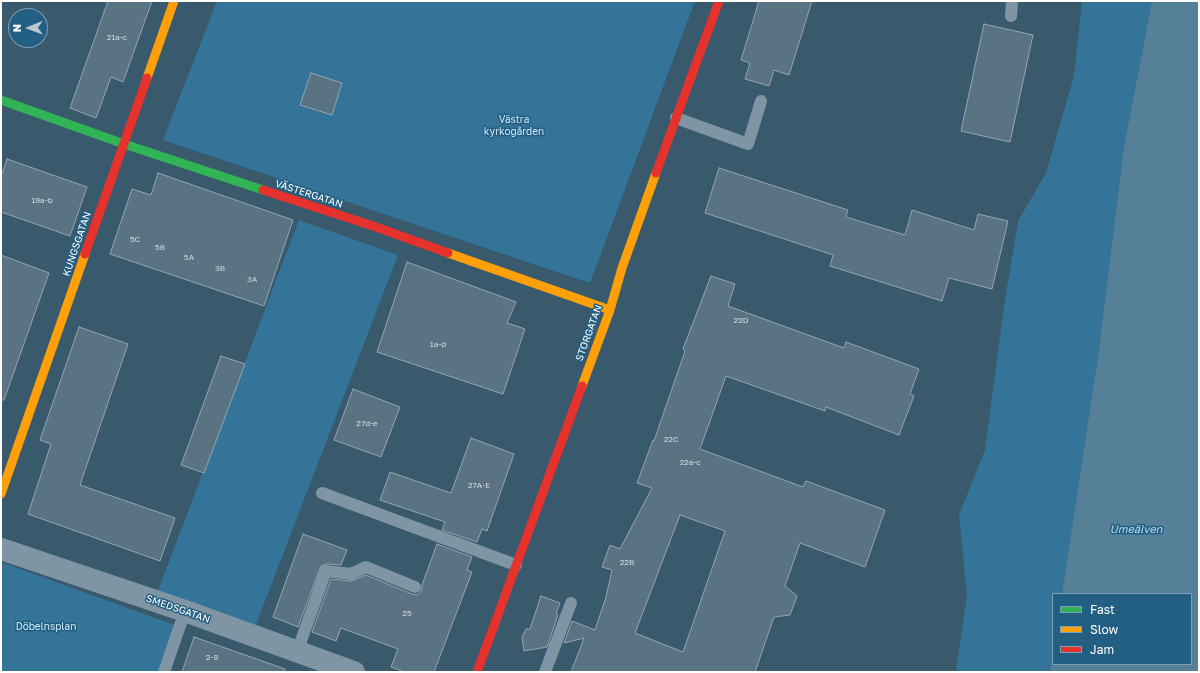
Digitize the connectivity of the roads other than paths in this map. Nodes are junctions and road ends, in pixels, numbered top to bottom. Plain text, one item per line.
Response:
1 (174, 1) edge
2 (719, 1) edge
3 (1012, 1) edge
4 (1011, 16) dead end
5 (1, 100) edge
6 (761, 101) dead end
7 (676, 118) junction
8 (124, 144) junction
9 (610, 310) junction
10 (322, 493) dead end
11 (1, 494) edge
12 (1, 549) edge
13 (516, 565) junction
14 (415, 586) dead end
15 (571, 604) dead end
16 (184, 611) junction
17 (297, 652) junction
18 (164, 672) edge
19 (354, 672) edge
20 (477, 672) edge
21 (545, 672) edge

1 - 8 street, KUNGSGATAN
2 - 7 street, STORGATAN
3 - 4 lane
5 - 8 street, VÄSTERGATAN
6 - 7 lane
7 - 9 street, STORGATAN
8 - 9 street, VÄSTERGATAN
8 - 11 street, KUNGSGATAN
9 - 13 street, STORGATAN
10 - 13 lane
12 - 16 street, SMEDSGATAN
13 - 20 street, STORGATAN
14 - 17 lane
15 - 21 lane
16 - 17 street, SMEDSGATAN
16 - 18 lane
17 - 19 street, SMEDSGATAN

